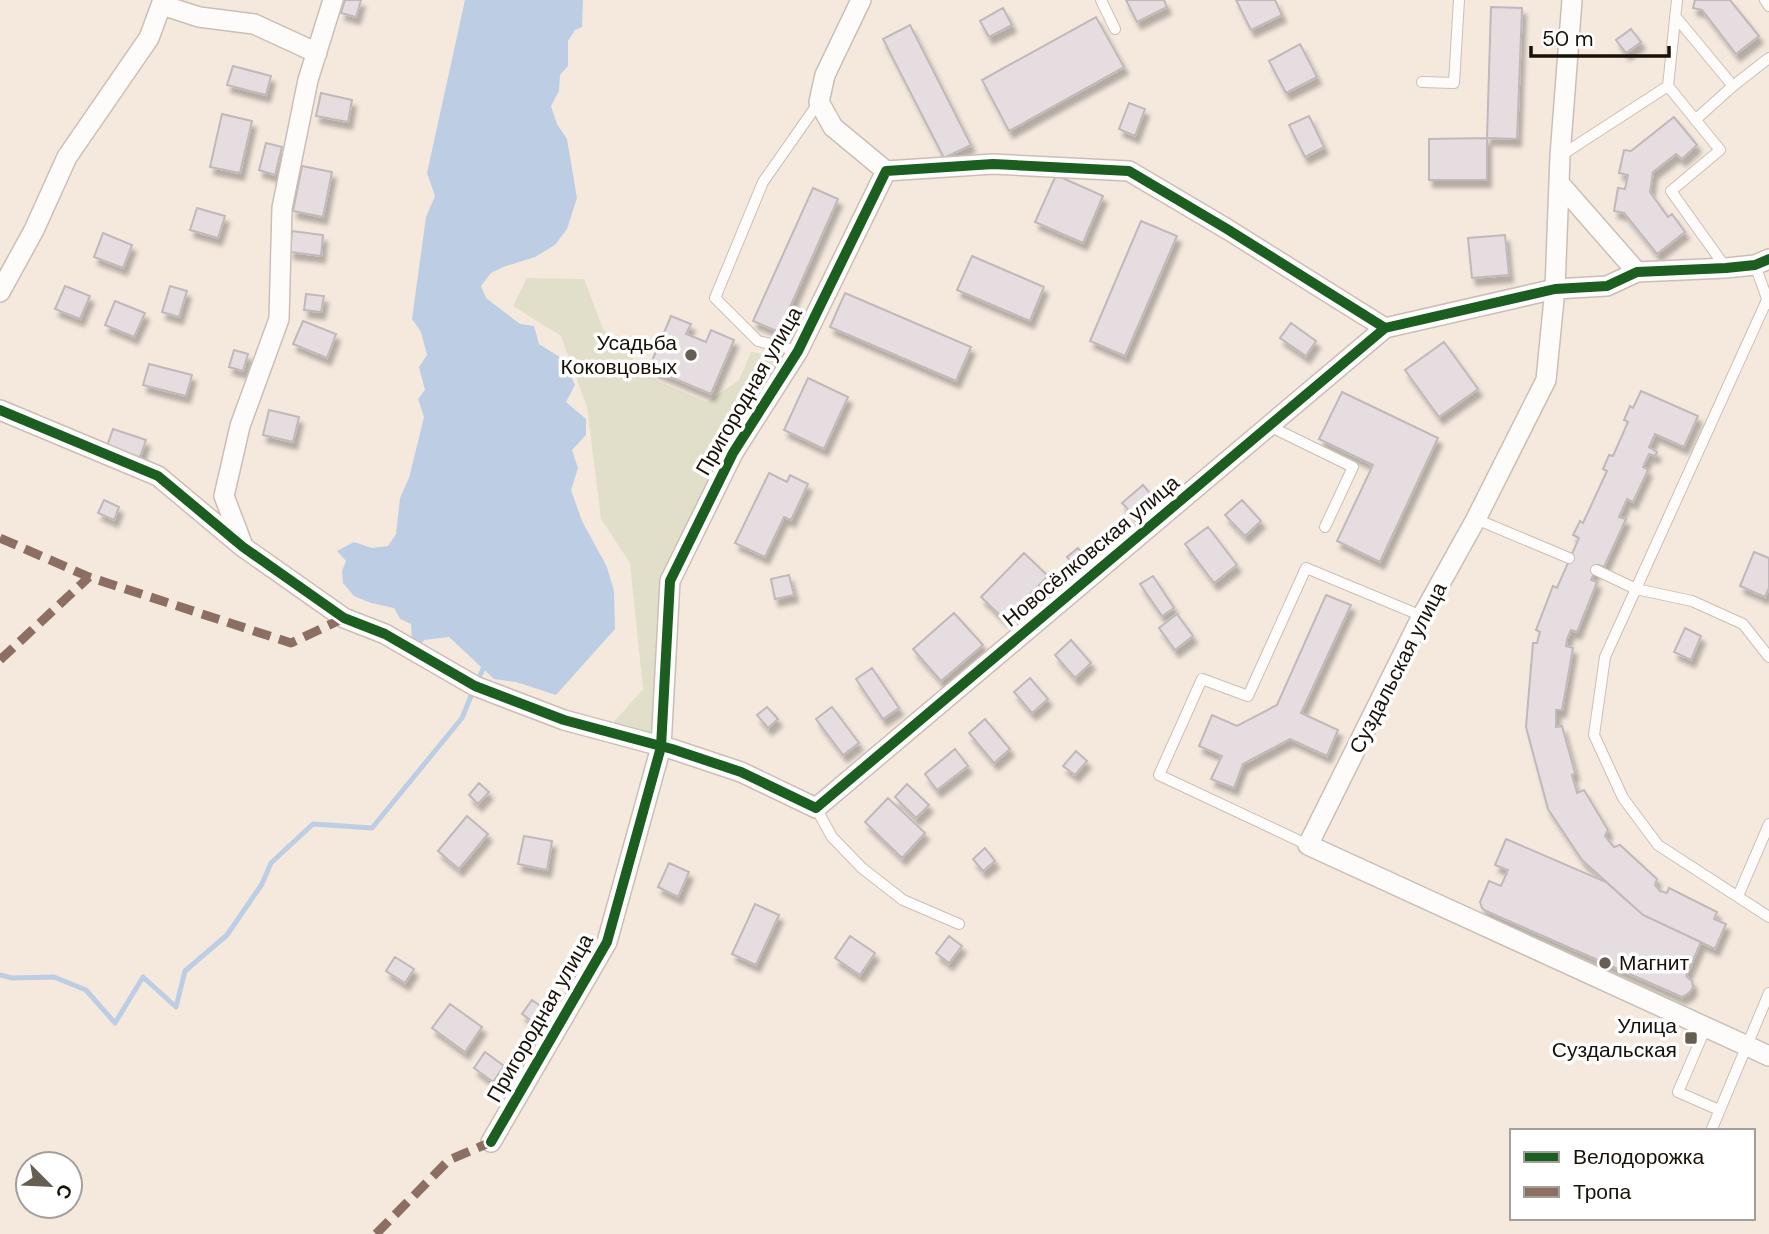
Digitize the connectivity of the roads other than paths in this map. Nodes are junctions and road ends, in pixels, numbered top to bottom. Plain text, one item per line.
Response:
1 (333, 0) edge
2 (861, 0) edge
3 (1101, 0) edge
4 (1459, 0) edge
5 (1572, 0) edge
6 (1677, 0) edge
7 (1765, 0) edge
8 (163, 3) edge
9 (1769, 6) edge
10 (1675, 16) junction
11 (1115, 29) dead end
12 (317, 53) junction
13 (1769, 58) edge
14 (1422, 82) dead end
15 (1668, 86) junction
16 (1733, 86) junction
17 (819, 102) junction
18 (1695, 120) junction
19 (1560, 156) junction
20 (886, 171) junction
21 (1559, 183) junction
22 (1762, 262) edge
23 (1726, 268) junction
24 (1637, 272) junction
25 (1555, 289) junction
26 (0, 292) edge
27 (1768, 302) edge
28 (1385, 328) junction
29 (798, 351) junction
30 (0, 410) edge
31 (1269, 426) junction
32 (1476, 519) junction
33 (1325, 527) dead end
34 (243, 547) junction
35 (1569, 558) dead end
36 (1596, 570) dead end
37 (1636, 589) junction
38 (1422, 615) junction
39 (1769, 657) edge
40 (661, 747) junction
41 (816, 808) junction
42 (1769, 824) edge
43 (1308, 845) junction
44 (1738, 896) junction
45 (1769, 917) edge
46 (959, 924) dead end
47 (1769, 993) edge
48 (1706, 1027) junction
49 (1747, 1046) junction
50 (1769, 1056) edge
51 (1719, 1110) junction
52 (1712, 1129) edge
53 (491, 1142) dead end

1 - 12 street
2 - 17 street
3 - 11 lane
4 - 14 lane
5 - 19 street, Суздальская улица
6 - 10 lane
7 - 9 lane
8 - 12 street
8 - 26 street
10 - 15 lane
10 - 16 lane
12 - 34 street
13 - 16 lane
15 - 18 lane
15 - 19 lane
16 - 18 lane
17 - 20 street
17 - 29 lane
18 - 23 lane
19 - 21 street, Суздальская улица
20 - 28 street
20 - 29 street, Пригородная улица
21 - 24 street
21 - 25 street, Суздальская улица
22 - 23 street
22 - 27 lane
23 - 24 street
24 - 25 street, Новосёлковская улица
25 - 28 street, Новосёлковская улица
25 - 32 street, Суздальская улица
27 - 37 lane
28 - 31 street, Новосёлковская улица
29 - 40 street, Пригородная улица
30 - 34 street
31 - 33 lane
31 - 41 street, Новосёлковская улица
32 - 35 lane
32 - 38 street, Суздальская улица
34 - 40 street
36 - 37 lane
37 - 39 lane
37 - 44 lane
38 - 43 street, Суздальская улица
38 - 43 lane
40 - 41 street
40 - 53 street, Пригородная улица
41 - 46 lane
42 - 44 lane
43 - 48 street
44 - 45 lane
47 - 49 lane
48 - 49 street
48 - 51 lane
49 - 50 street
49 - 51 lane
51 - 52 lane

